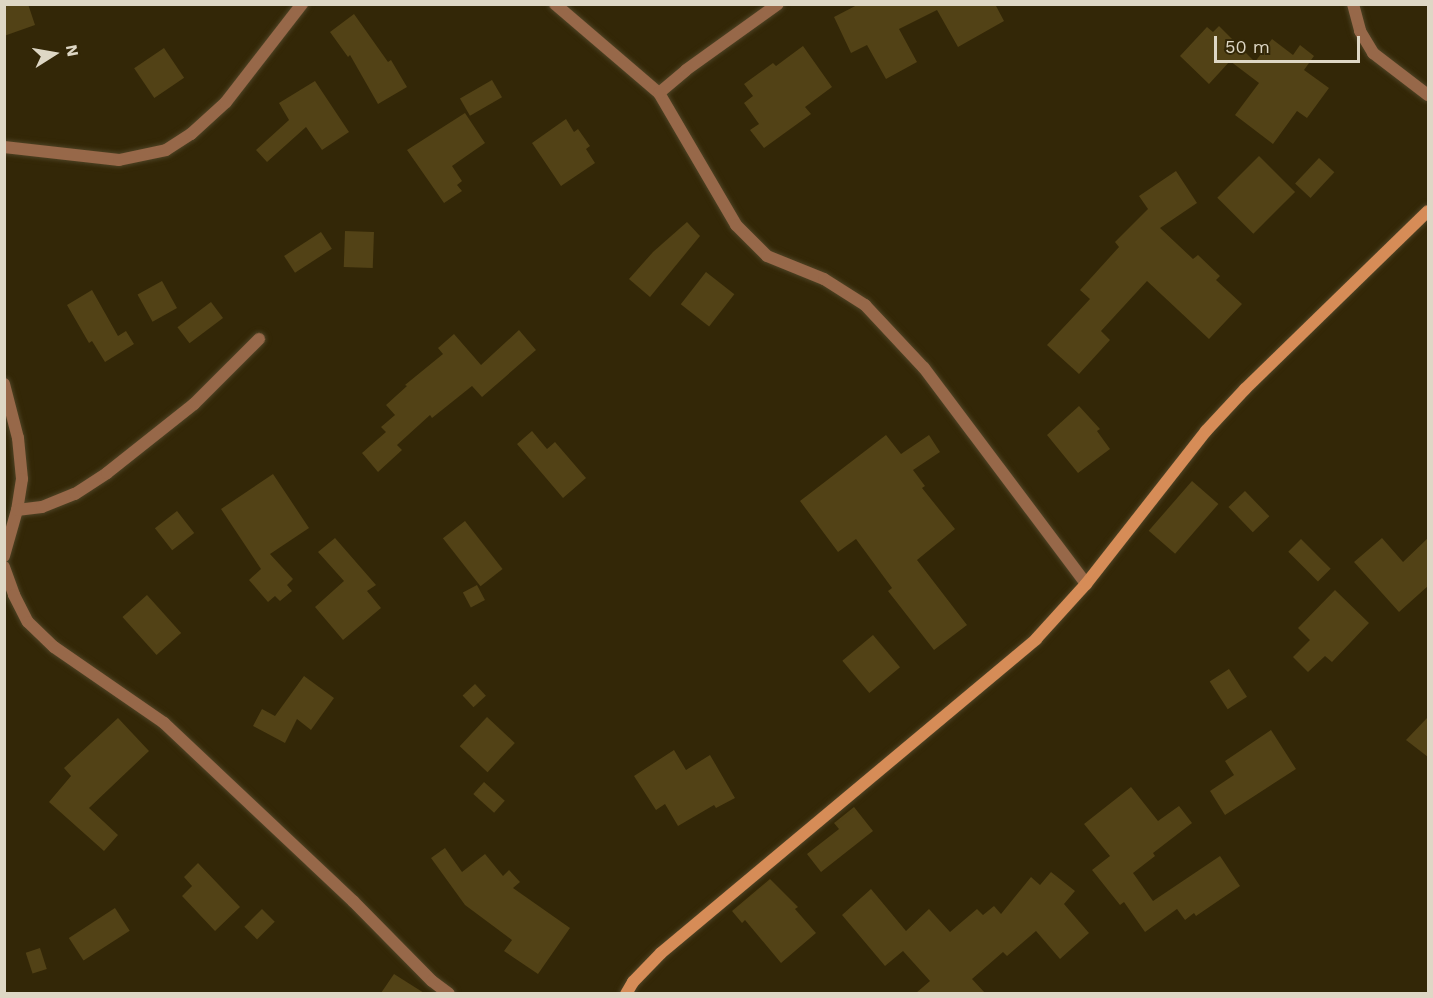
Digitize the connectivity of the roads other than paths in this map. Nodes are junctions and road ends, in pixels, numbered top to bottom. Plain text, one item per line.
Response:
1 (302, 4) edge
2 (555, 4) edge
3 (778, 4) edge
4 (1353, 4) edge
5 (659, 93) junction
6 (1428, 95) edge
7 (4, 147) edge
8 (1428, 211) edge
9 (259, 339) dead end
10 (4, 384) edge
11 (17, 510) junction
12 (4, 556) edge
13 (4, 567) edge
14 (1086, 584) junction
15 (449, 993) edge
16 (626, 993) edge

1 - 7 street
2 - 5 street
3 - 5 street
4 - 6 street
5 - 14 street
8 - 14 street
9 - 11 street
10 - 11 street
11 - 12 street
13 - 15 street
14 - 16 street

